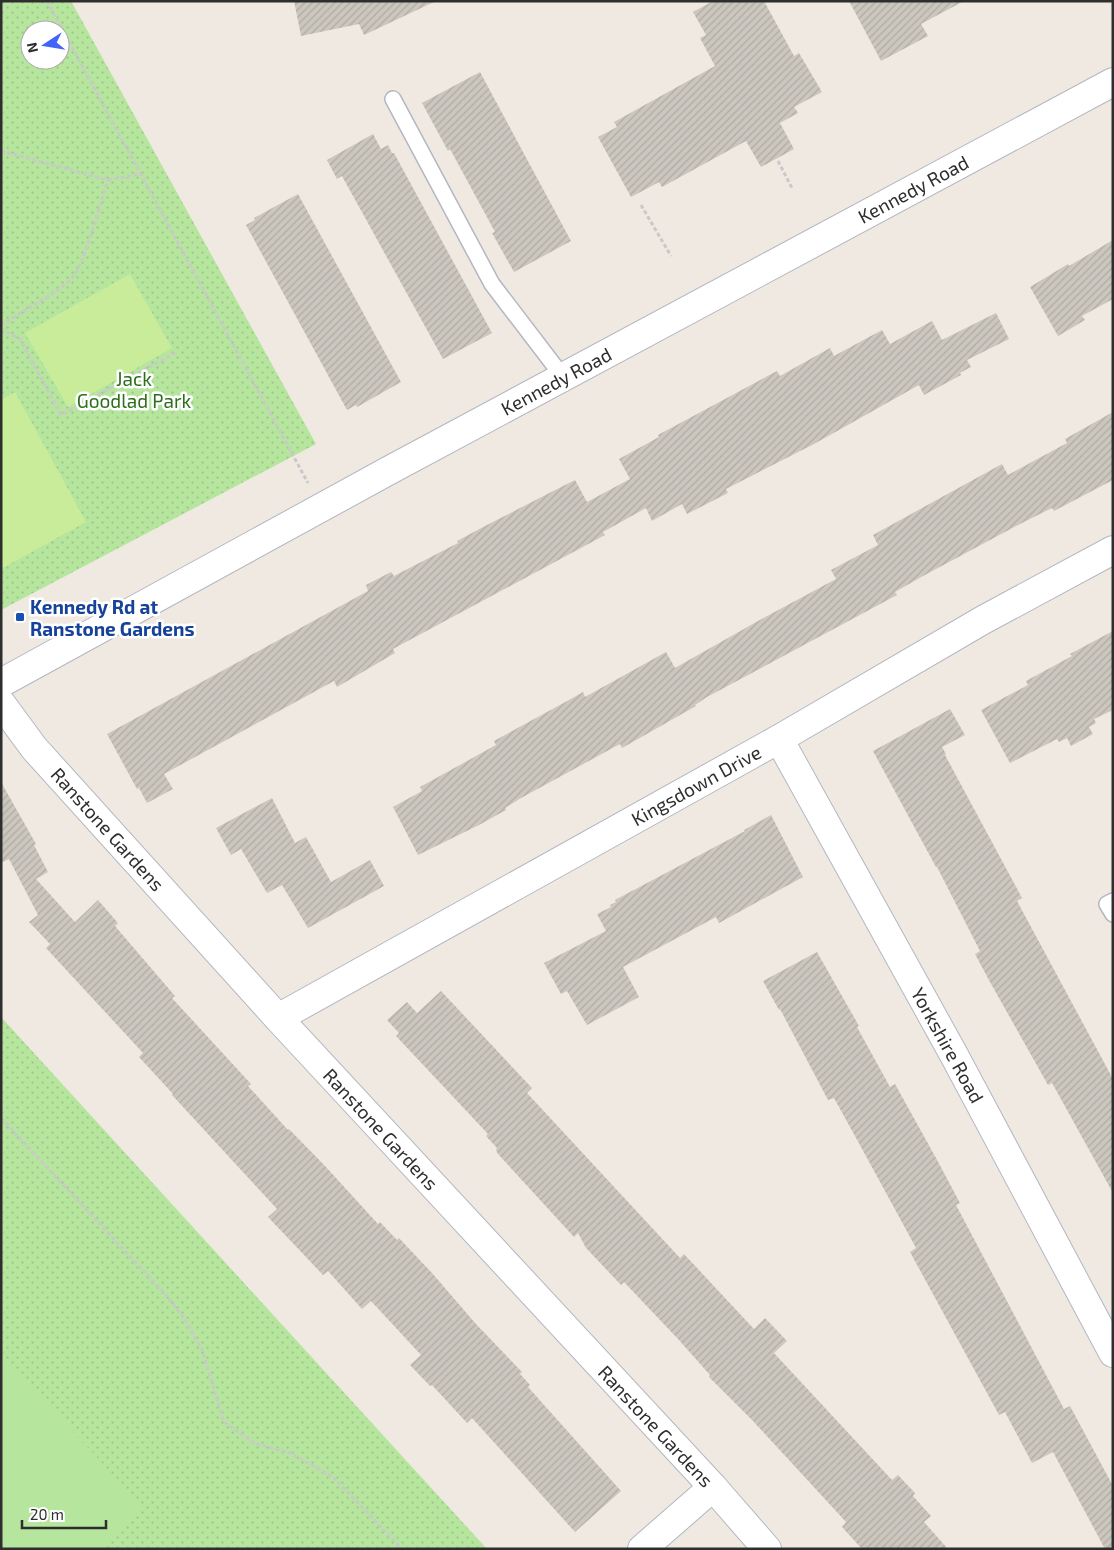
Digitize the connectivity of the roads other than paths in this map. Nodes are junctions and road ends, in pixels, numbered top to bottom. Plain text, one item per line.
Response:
1 (1113, 82) edge
2 (393, 99) dead end
3 (564, 377) junction
4 (1113, 550) edge
5 (1, 683) edge
6 (1, 703) edge
7 (779, 739) junction
8 (1113, 901) edge
9 (1113, 914) edge
10 (278, 1018) junction
11 (1113, 1353) edge
12 (713, 1487) junction
13 (642, 1549) edge
14 (767, 1549) edge

1 - 3 street, Kennedy Road
2 - 3 lane
3 - 5 street, Kennedy Road
4 - 7 street, Kingsdown Drive
6 - 10 street, Ranstone Gardens
7 - 10 street, Kingsdown Drive
7 - 11 street, Yorkshire Road
8 - 9 lane
10 - 12 street, Ranstone Gardens
12 - 13 street
12 - 14 street, Ranstone Gardens

